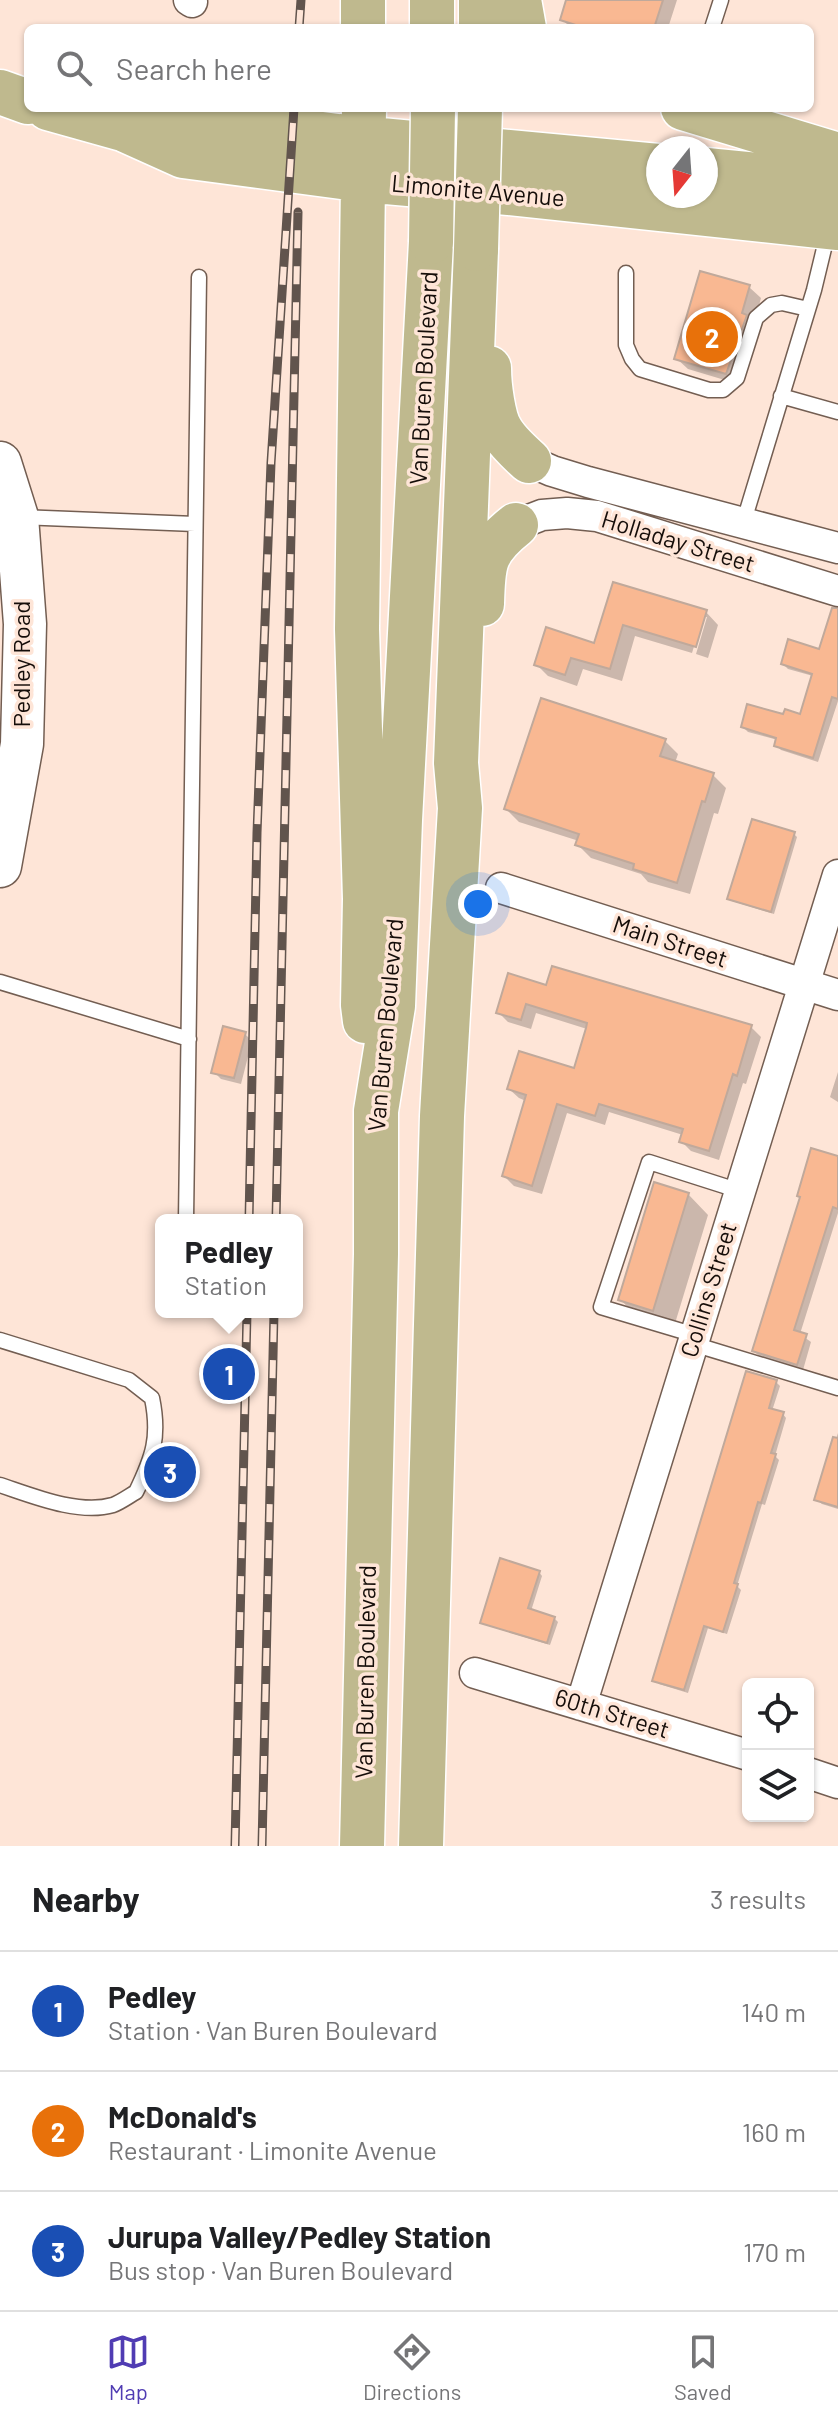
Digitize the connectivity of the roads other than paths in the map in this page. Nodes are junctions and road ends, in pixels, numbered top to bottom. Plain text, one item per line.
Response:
1 (363, 0) edge
2 (432, 0) edge
3 (481, 0) edge
4 (519, 0) edge
5 (721, 0) edge
6 (363, 24) edge
7 (432, 24) edge
8 (481, 24) edge
9 (523, 24) edge
10 (713, 24) edge
11 (0, 92) edge
12 (24, 101) edge
13 (62, 112) edge
14 (433, 112) edge
15 (480, 112) edge
16 (696, 112) edge
17 (364, 142) edge
18 (838, 155) edge
19 (646, 165) edge
20 (718, 171) edge
21 (835, 215) edge
22 (476, 249) junction
23 (626, 273) dead end
24 (199, 277) dead end
25 (808, 309) junction
26 (781, 396) junction
27 (838, 412) edge
28 (529, 461) joint
29 (0, 463) edge
30 (17, 517) junction
31 (195, 524) junction
32 (743, 524) junction
33 (516, 525) joint
34 (838, 548) edge
35 (838, 591) edge
36 (9, 764) edge
37 (460, 808) junction
38 (0, 866) edge
39 (838, 875) edge
40 (501, 888) dead end
41 (0, 982) edge
42 (805, 985) junction
43 (838, 995) edge
44 (189, 1039) junction
45 (376, 1111) junction
46 (740, 1191) junction
47 (186, 1214) edge
48 (694, 1339) junction
49 (0, 1340) edge
50 (838, 1388) edge
51 (0, 1485) edge
52 (475, 1673) dead end
53 (581, 1705) junction
54 (742, 1753) edge
55 (814, 1775) edge
56 (838, 1783) edge
57 (362, 1846) edge
58 (421, 1846) edge

1 - 6 main road
2 - 7 main road
3 - 8 main road
4 - 9 main road
5 - 10 lane
11 - 12 main road
13 - 17 main road, Limonite Avenue
14 - 45 main road, Van Buren Boulevard, bridge
15 - 22 main road, Van Buren Boulevard, bridge
16 - 18 main road
17 - 19 main road, Limonite Avenue
17 - 21 main road, Limonite Avenue
17 - 45 main road
20 - 21 main road
21 - 25 lane
22 - 28 main road
22 - 37 main road, Van Buren Boulevard
23 - 25 lane
24 - 31 lane
25 - 26 lane
26 - 27 lane
26 - 32 lane
28 - 32 street, Holladay Street
29 - 30 street, Pedley Road
30 - 31 lane
30 - 36 street, Pedley Road
31 - 44 lane
32 - 34 street, Holladay Street
33 - 35 street, Holladay Street
33 - 37 main road
36 - 38 street, Pedley Road
37 - 58 main road, Van Buren Boulevard
39 - 42 street, Collins Street
40 - 42 street, Main Street
41 - 44 lane
42 - 43 street, Main Street
42 - 46 street, Collins Street
44 - 47 lane
45 - 57 main road, Van Buren Boulevard
46 - 48 street, Collins Street
46 - 48 lane
48 - 50 lane
48 - 53 street, Collins Street
49 - 51 lane
52 - 53 street, 60th Street
53 - 54 street, 60th Street
55 - 56 street

